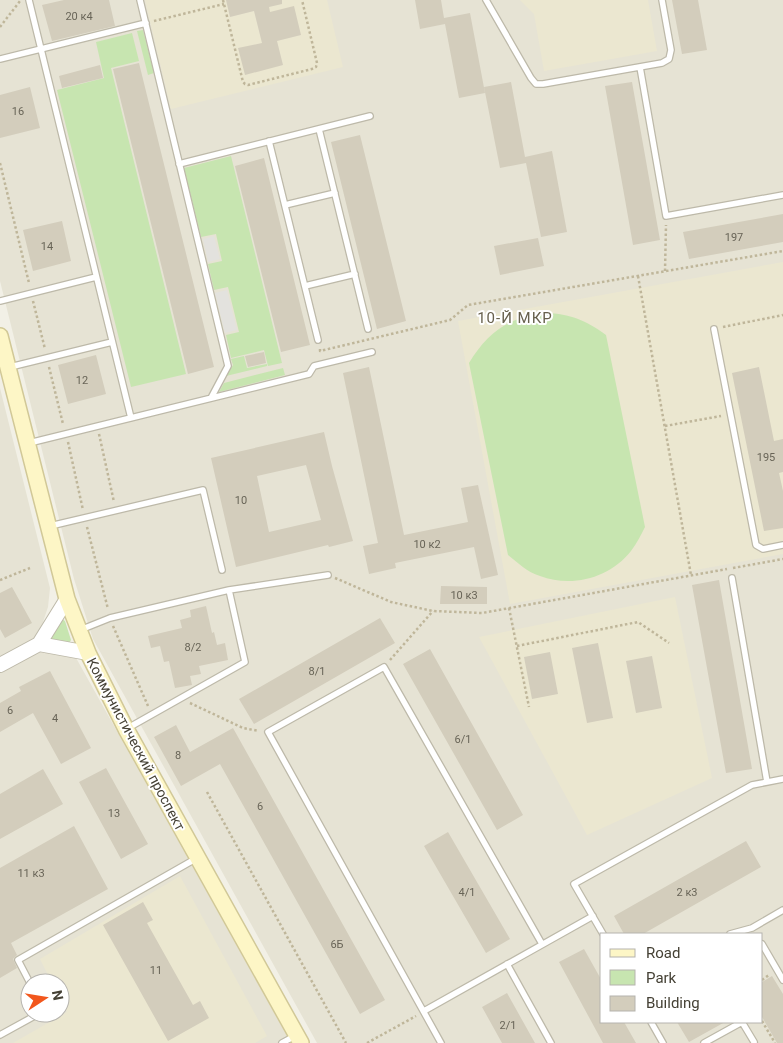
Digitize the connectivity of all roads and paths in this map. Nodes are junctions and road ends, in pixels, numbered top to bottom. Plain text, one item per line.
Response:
1 (21, 0) edge
2 (29, 0) edge
3 (140, 0) edge
4 (302, 0) edge
5 (486, 0) edge
6 (662, 0) edge
7 (224, 2) edge
8 (146, 23) junction
9 (0, 27) edge
10 (41, 49) junction
11 (0, 59) edge
12 (640, 67) junction
13 (370, 116) dead end
14 (319, 129) junction
15 (269, 141) junction
16 (0, 163) edge
17 (179, 164) junction
18 (335, 192) junction
19 (783, 195) edge
20 (284, 205) junction
21 (666, 216) junction
22 (783, 251) edge
23 (664, 271) junction
24 (355, 274) junction
25 (638, 276) junction
26 (96, 278) junction
27 (305, 286) junction
28 (32, 293) junction
29 (0, 301) edge
30 (783, 315) edge
31 (368, 329) dead end
32 (714, 329) joint
33 (0, 336) edge
34 (318, 340) joint
35 (112, 342) junction
36 (372, 352) dead end
37 (47, 358) junction
38 (8, 367) junction
39 (211, 398) junction
40 (730, 414) junction
41 (131, 418) junction
42 (97, 426) junction
43 (665, 426) junction
44 (66, 434) junction
45 (27, 443) junction
46 (116, 511) junction
47 (85, 518) junction
48 (48, 527) junction
49 (783, 546) edge
50 (783, 559) edge
51 (30, 568) dead end
52 (222, 570) dead end
53 (328, 575) joint
54 (691, 575) junction
55 (732, 578) dead end
56 (0, 580) edge
57 (229, 590) junction
58 (67, 599) junction
59 (509, 608) junction
60 (433, 611) junction
61 (110, 618) junction
62 (78, 630) junction
63 (669, 643) dead end
64 (39, 644) junction
65 (517, 646) junction
66 (88, 653) junction
67 (0, 665) edge
68 (384, 667) junction
69 (180, 699) junction
70 (529, 707) dead end
71 (151, 714) junction
72 (126, 730) junction
73 (268, 732) junction
74 (783, 779) edge
75 (768, 782) junction
76 (207, 792) dead end
77 (197, 858) junction
78 (783, 910) edge
79 (593, 916) junction
80 (752, 928) junction
81 (602, 933) edge
82 (734, 933) edge
83 (755, 933) edge
84 (542, 944) junction
85 (763, 946) edge
86 (507, 964) junction
87 (25, 973) edge
88 (783, 980) edge
89 (424, 1011) junction
90 (23, 1023) edge
91 (652, 1023) edge
92 (740, 1023) edge
93 (743, 1023) edge
94 (763, 1023) edge
95 (0, 1036) edge
96 (299, 1039) edge
97 (754, 1042) edge
98 (282, 1043) edge
99 (346, 1043) edge
100 (367, 1043) edge
101 (441, 1043) edge
102 (551, 1043) edge
103 (663, 1043) edge
104 (704, 1043) edge
105 (775, 1043) edge

1 - 9 path
2 - 10 lane
3 - 8 lane
4 - 7 path
5 - 12 lane
6 - 12 lane
7 - 8 path
8 - 10 lane
8 - 17 lane
10 - 11 lane
10 - 26 lane
12 - 21 lane
13 - 14 lane
14 - 15 lane
14 - 18 lane
15 - 17 lane
15 - 20 lane
16 - 28 path
17 - 39 lane
18 - 20 lane
18 - 24 lane
19 - 21 lane
20 - 27 lane
21 - 23 path
22 - 23 path
23 - 25 path
24 - 27 lane
24 - 31 lane
25 - 34 path
25 - 43 path
26 - 28 lane
26 - 35 lane
27 - 34 lane
28 - 29 lane
28 - 37 path
30 - 32 path
32 - 40 lane
33 - 38 main road, Коммунистический проспект
35 - 37 lane
35 - 41 lane
36 - 39 lane
37 - 38 lane
37 - 44 path
38 - 45 main road, Коммунистический проспект
39 - 41 lane
40 - 43 path
40 - 49 lane
41 - 42 lane
42 - 44 lane
42 - 46 path
43 - 54 path
44 - 45 lane
44 - 47 path
45 - 48 main road, Коммунистический проспект
46 - 47 lane
46 - 52 lane
47 - 48 lane
47 - 61 path
48 - 58 main road, Коммунистический проспект
50 - 54 path
51 - 56 path
53 - 57 lane
53 - 60 path
54 - 59 path
55 - 75 lane
57 - 61 lane
57 - 69 lane
58 - 62 main road, Коммунистический проспект
58 - 64 street
59 - 60 path
59 - 65 path
60 - 68 path
61 - 62 lane
61 - 71 path
62 - 66 main road, Коммунистический проспект
63 - 65 path
64 - 66 street
64 - 67 street
65 - 70 path
66 - 72 main road, Коммунистический проспект
68 - 73 lane
68 - 84 lane
69 - 71 lane
69 - 73 path
71 - 72 lane
72 - 77 main road, Коммунистический проспект
73 - 89 lane
74 - 75 lane
75 - 79 lane
76 - 99 path
77 - 87 lane
77 - 96 main road, Коммунистический проспект
78 - 80 lane
79 - 81 lane
79 - 84 lane
80 - 82 lane
80 - 83 lane
84 - 86 lane
85 - 88 lane
86 - 89 lane
86 - 102 lane
89 - 100 path
89 - 101 lane
90 - 95 lane
91 - 103 lane
92 - 104 lane
93 - 97 lane
94 - 105 path
96 - 98 lane

